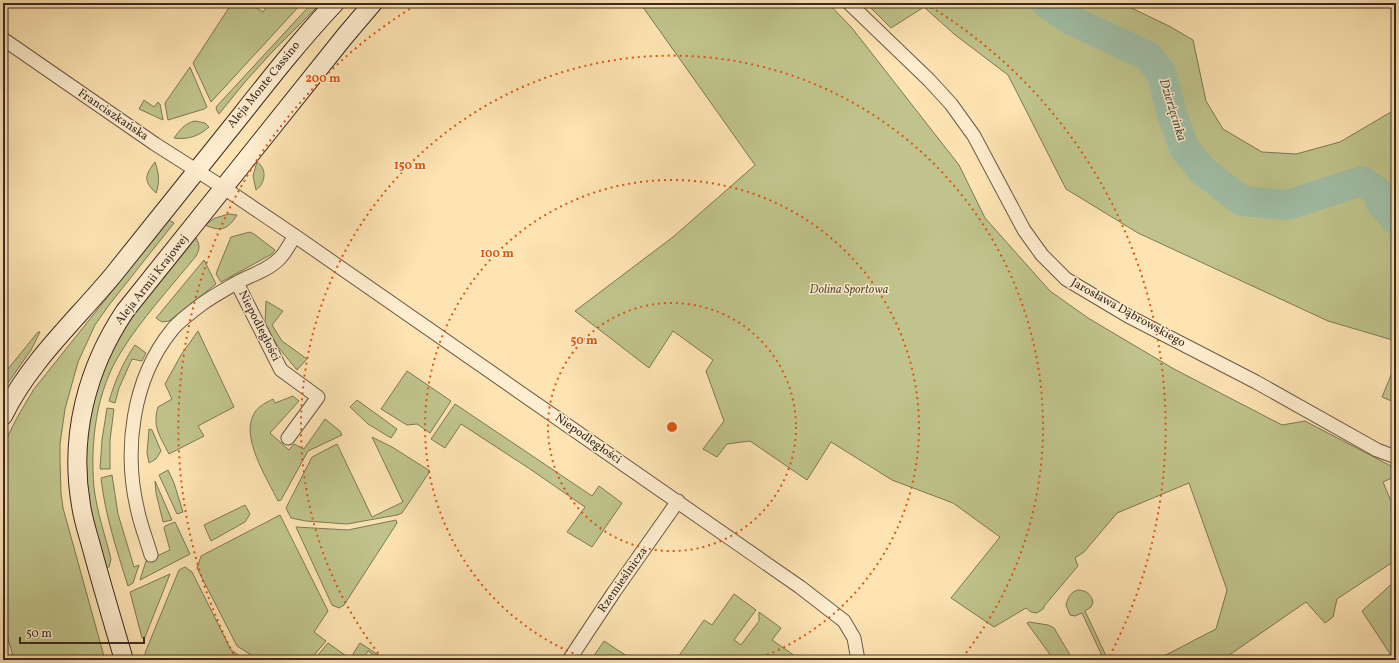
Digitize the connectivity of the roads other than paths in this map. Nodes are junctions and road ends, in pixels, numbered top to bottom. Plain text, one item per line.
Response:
1 (335, 3) edge
2 (373, 3) edge
3 (849, 3) edge
4 (3, 39) edge
5 (196, 170) junction
6 (224, 188) junction
7 (295, 236) junction
8 (237, 283) junction
9 (3, 416) edge
10 (288, 438) dead end
11 (1396, 457) edge
12 (678, 501) junction
13 (151, 555) dead end
14 (124, 660) edge
15 (569, 660) edge
16 (858, 660) edge

1 - 5 street, Aleja Monte Cassino
2 - 6 street
3 - 11 street, Jarosława Dąbrowskiego
4 - 5 street, Franciszkańska
5 - 6 street, Franciszkańska
5 - 9 street
6 - 7 street, Niepodległości
6 - 14 street, Aleja Armii Krajowej
7 - 8 street, Niepodległości
7 - 12 street, Niepodległości
8 - 10 street, Niepodległości
8 - 13 street, Niepodległości
12 - 15 street, Rzemieślnicza
12 - 16 street, Niepodległości

